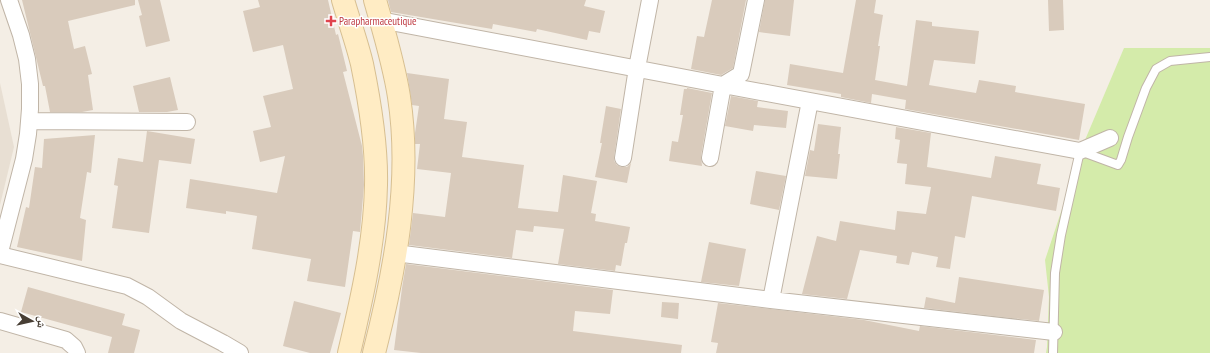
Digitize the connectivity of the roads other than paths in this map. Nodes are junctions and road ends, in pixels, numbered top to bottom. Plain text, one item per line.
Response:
1 (9, 0) edge
2 (650, 0) edge
3 (756, 0) edge
4 (345, 7) edge
5 (377, 9) edge
6 (1210, 57) edge
7 (637, 68) junction
8 (723, 85) junction
9 (810, 101) junction
10 (29, 121) junction
11 (187, 122) dead end
12 (1110, 138) dead end
13 (1080, 151) junction
14 (623, 158) dead end
15 (710, 158) dead end
16 (395, 253) junction
17 (0, 254) edge
18 (771, 300) junction
19 (0, 321) edge
20 (1054, 332) junction
21 (76, 353) edge
22 (240, 353) edge
23 (349, 353) edge
24 (374, 353) edge
25 (1053, 353) edge

1 - 10 street
2 - 7 street
3 - 8 street
4 - 5 street
4 - 23 street
5 - 7 street
5 - 16 street
6 - 13 lane
7 - 8 street
7 - 14 street
8 - 9 street
8 - 15 street
9 - 13 street
9 - 18 street
10 - 11 street
10 - 17 street
12 - 13 street
13 - 20 lane
16 - 18 street
16 - 24 street
17 - 22 street
18 - 20 street
19 - 21 street
20 - 25 lane

